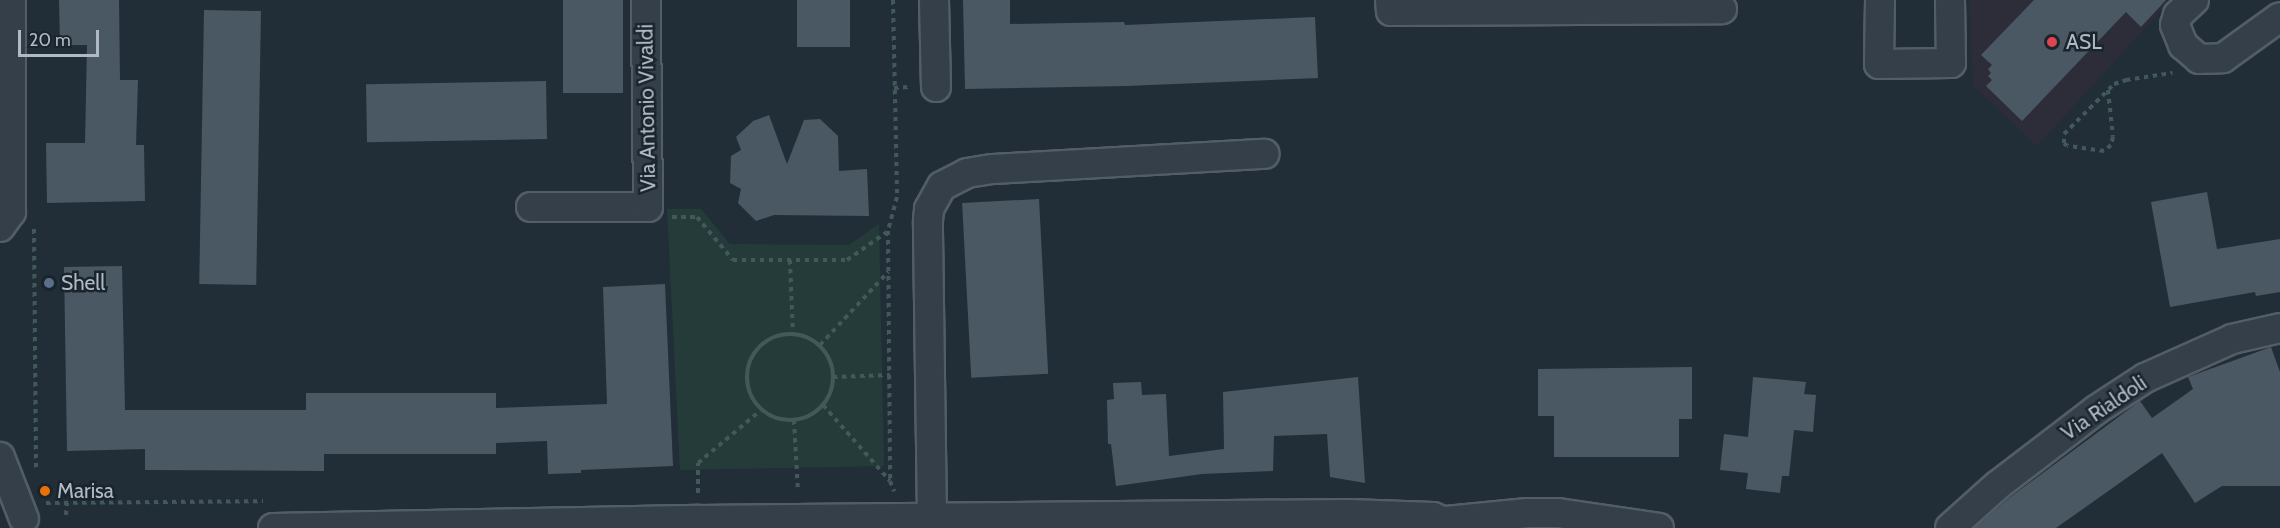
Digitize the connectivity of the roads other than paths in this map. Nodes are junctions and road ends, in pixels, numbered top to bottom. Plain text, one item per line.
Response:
1 (11, 0) edge
2 (646, 0) edge
3 (934, 0) edge
4 (1390, 0) edge
5 (1880, 0) edge
6 (1950, 0) edge
7 (2194, 0) edge
8 (1722, 9) dead end
9 (2280, 17) edge
10 (936, 87) dead end
11 (1265, 154) dead end
12 (531, 207) dead end
13 (0, 227) edge
14 (2280, 327) edge
15 (0, 457) edge
16 (34, 516) edge
17 (932, 518) junction
18 (1452, 525) edge
19 (273, 528) edge
20 (1659, 528) edge
21 (1950, 528) edge

1 - 13 street
2 - 12 street, Via Antonio Vivaldi
3 - 10 street
4 - 8 street
5 - 6 street
7 - 9 street
11 - 17 street
14 - 21 street, Via Rialdoli
15 - 16 street
17 - 18 street
17 - 19 street
18 - 20 street

